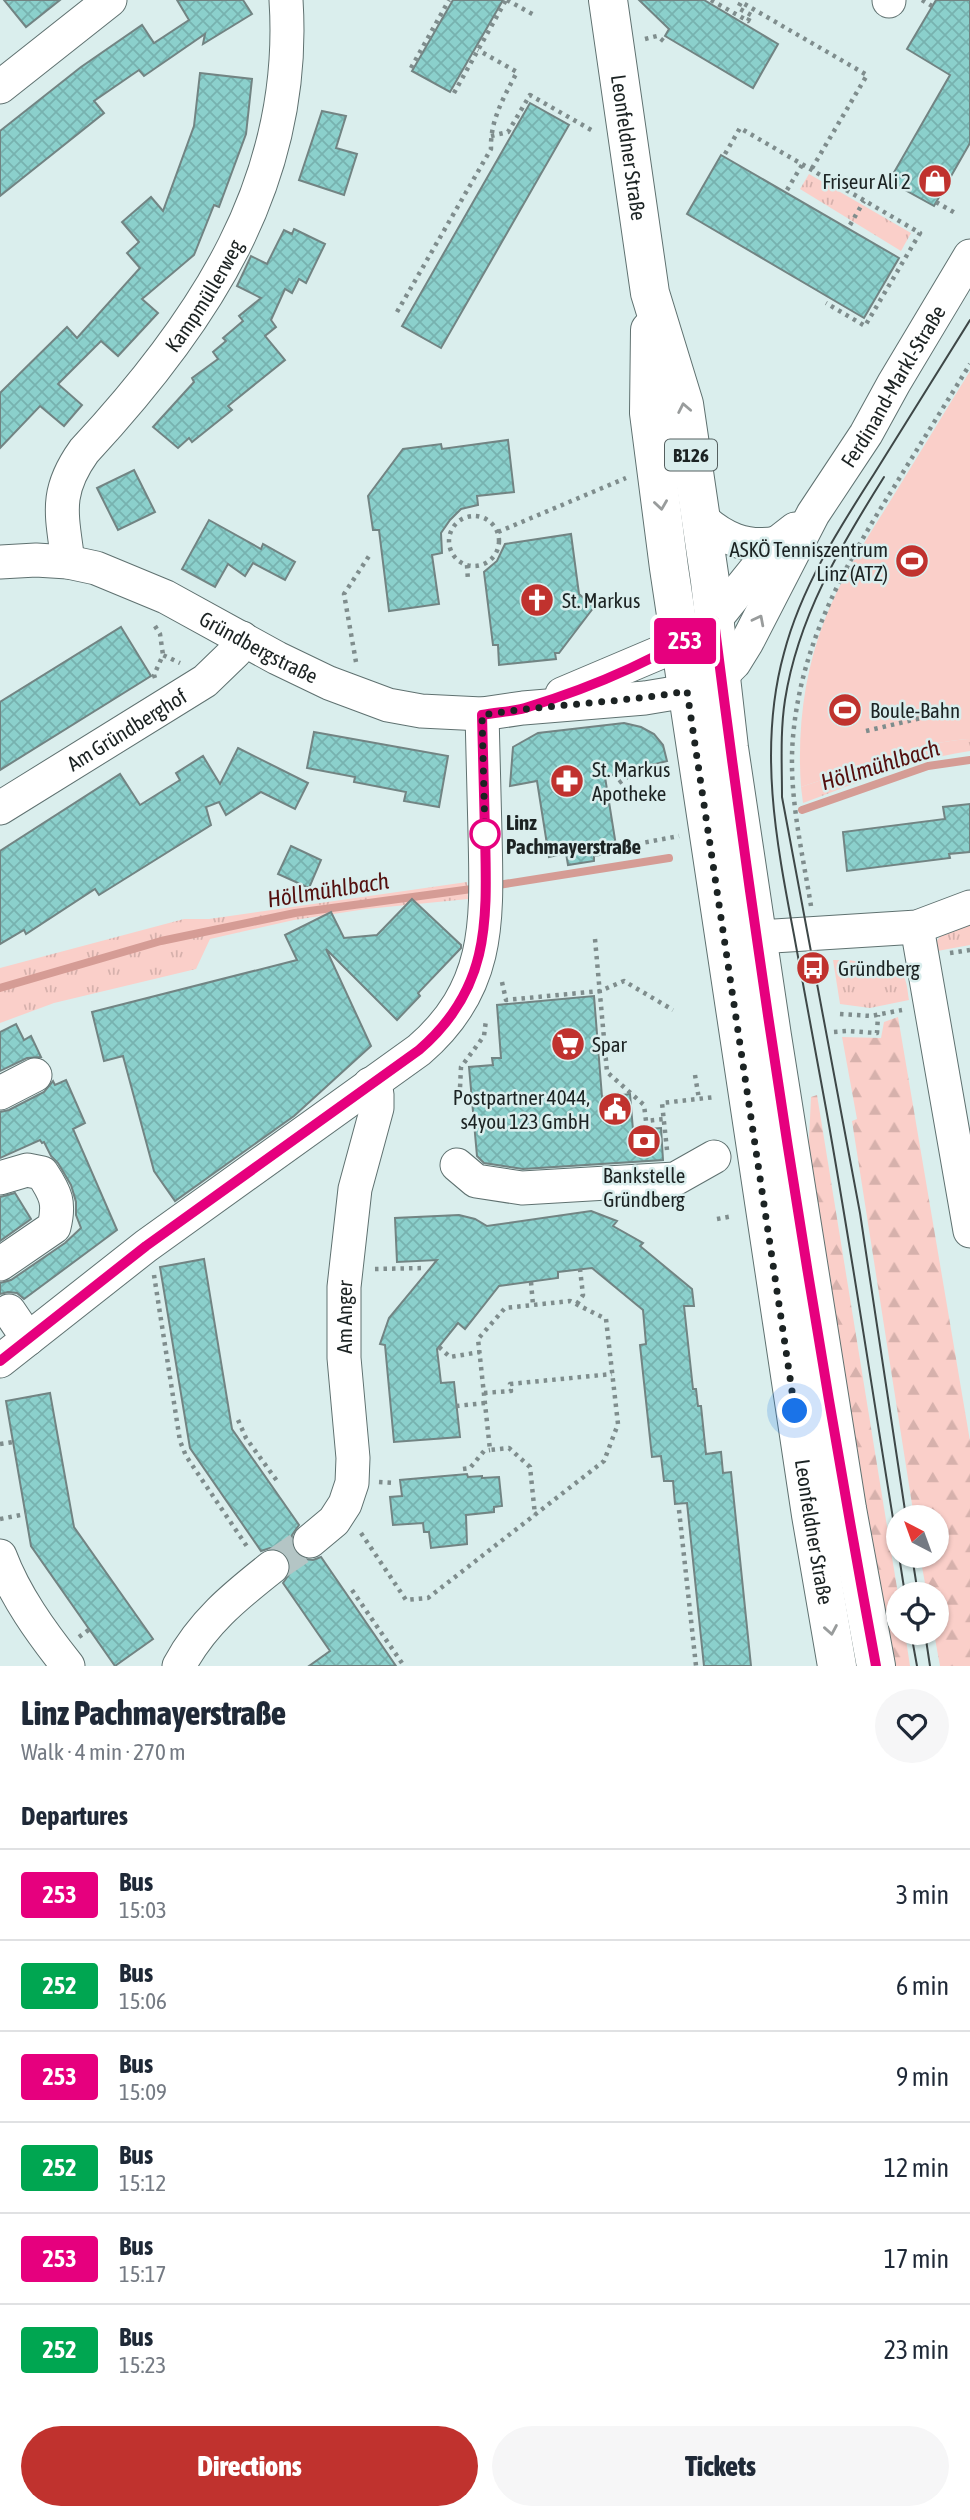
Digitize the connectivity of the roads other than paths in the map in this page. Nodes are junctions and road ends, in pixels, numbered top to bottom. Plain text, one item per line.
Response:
1 (110, 0) edge
2 (286, 0) edge
3 (608, 0) edge
4 (0, 87) edge
5 (970, 256) edge
6 (650, 293) junction
7 (813, 514) junction
8 (700, 517) junction
9 (777, 543) junction
10 (0, 562) edge
11 (68, 562) junction
12 (714, 621) junction
13 (242, 638) junction
14 (680, 644) junction
15 (704, 683) junction
16 (523, 708) junction
17 (482, 715) junction
18 (0, 808) edge
19 (970, 907) edge
20 (916, 927) junction
21 (758, 937) junction
22 (34, 1075) dead end
23 (370, 1084) junction
24 (0, 1093) edge
25 (713, 1157) dead end
26 (457, 1165) dead end
27 (0, 1178) edge
28 (970, 1231) edge
29 (0, 1264) edge
30 (9, 1311) dead end
31 (28, 1339) junction
32 (0, 1361) edge
33 (310, 1541) tunnel mouth
34 (0, 1556) edge
35 (261, 1559) tunnel mouth
36 (73, 1652) edge
37 (179, 1666) edge
38 (837, 1666) edge
39 (876, 1666) edge

1 - 4 street
2 - 11 street, Kampmüllerweg
3 - 6 main road, Leonfeldner Straße / B126
5 - 7 street, Ferdinand-Markl-Straße
8 -> 6 main road, Leonfeldner Straße / B126
6 -> 14 main road, Leonfeldner Straße / B126
7 - 9 street, Ferdinand-Markl-Straße
15 -> 7 street, Ferdinand-Markl-Straße
8 - 9 street
8 - 12 main road, Leonfeldner Straße / B126
9 - 12 street, Ferdinand-Markl-Straße
10 - 11 street, Gründbergstraße
11 - 13 street, Gründbergstraße
12 - 14 street
12 - 15 main road, Leonfeldner Straße / B126
13 - 17 street, Gründbergstraße
13 - 18 street, Am Gründberghof
14 - 15 main road, Leonfeldner Straße / B126
14 - 16 street, Gründbergstraße
15 - 16 street, Gründbergstraße
15 - 21 main road, Leonfeldner Straße / B126
15 -> 38 main road, Leonfeldner Straße / B126
16 - 17 street, Gründbergstraße
17 - 23 street
19 - 20 street
20 - 21 street
20 - 28 street
21 - 39 main road, Leonfeldner Straße / B126
22 - 24 street
23 - 31 street
23 - 33 street, Am Anger
25 - 26 street
27 - 29 street
30 - 31 street
31 - 32 street
34 - 36 street
35 - 37 street

